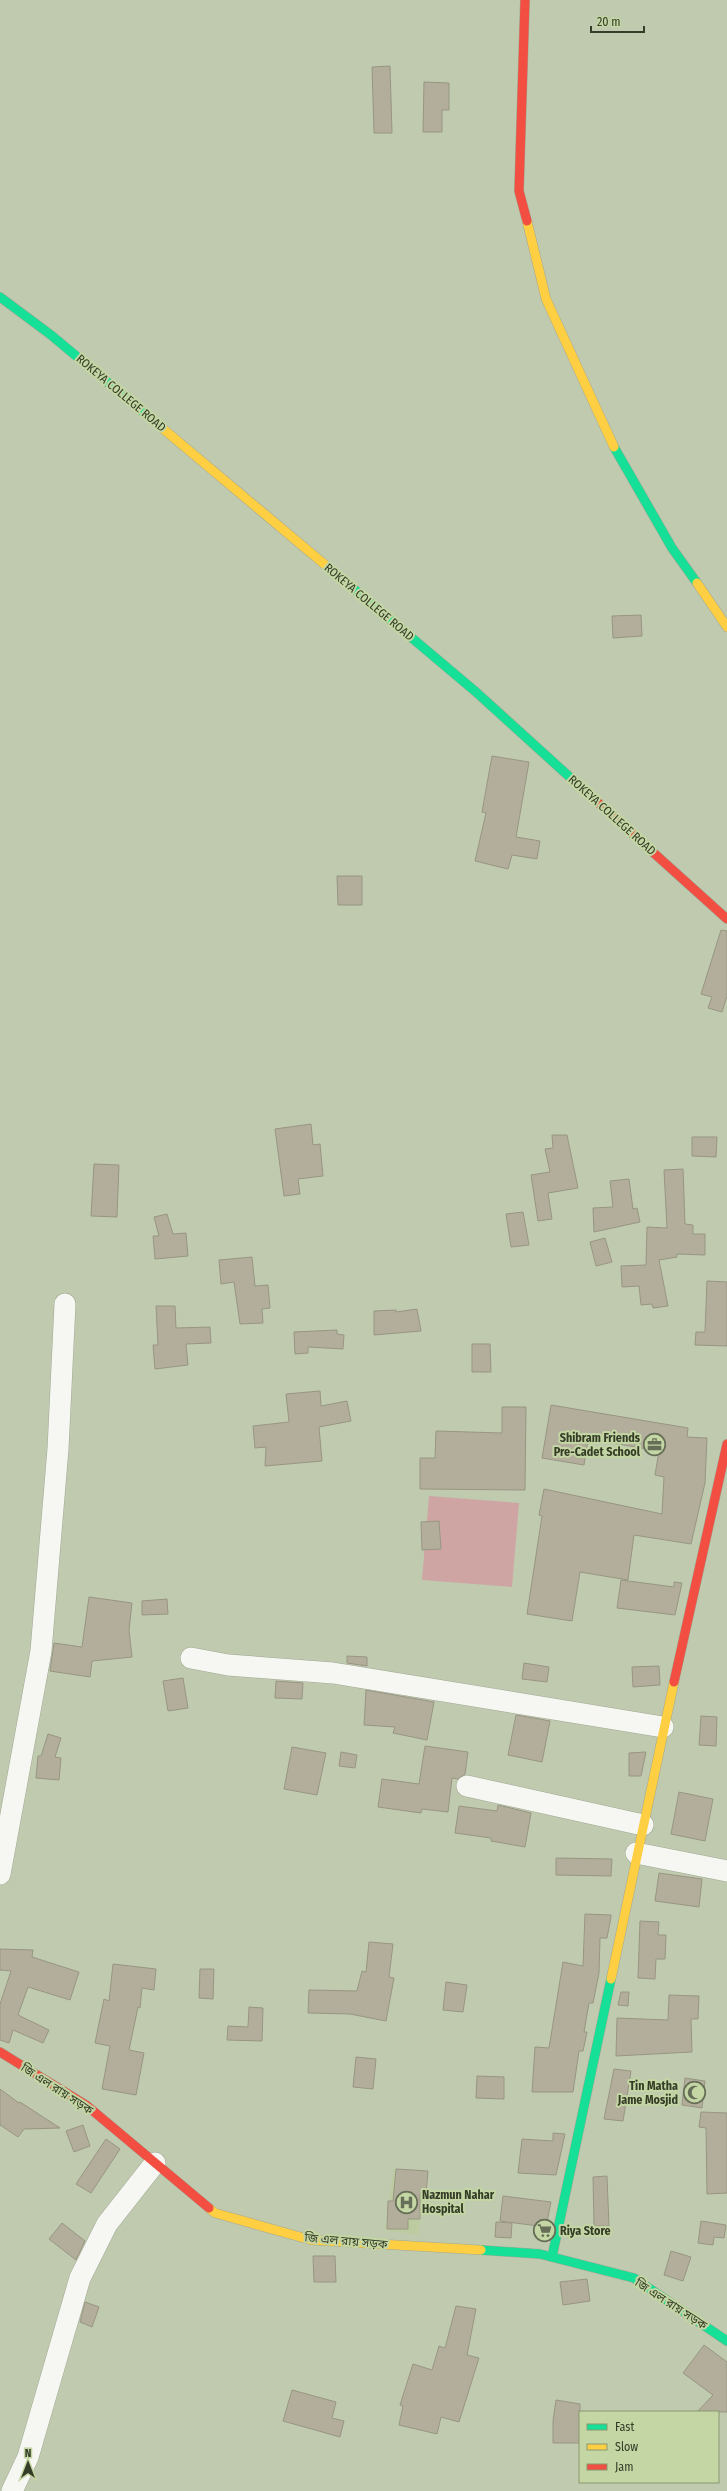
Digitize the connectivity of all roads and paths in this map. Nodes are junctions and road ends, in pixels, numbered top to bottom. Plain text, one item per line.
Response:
1 (525, 0) edge
2 (0, 297) edge
3 (727, 627) edge
4 (727, 918) edge
5 (66, 1304) dead end
6 (727, 1444) edge
7 (191, 1658) dead end
8 (664, 1727) junction
9 (467, 1786) dead end
10 (642, 1825) junction
11 (636, 1853) junction
12 (727, 1871) edge
13 (0, 1874) edge
14 (0, 2052) edge
15 (155, 2163) junction
16 (552, 2257) junction
17 (727, 2341) edge
18 (12, 2491) edge

1 - 3 street
2 - 4 street, ROKEYA COLLEGE ROAD
5 - 13 street
6 - 8 street
7 - 8 street
8 - 10 street
9 - 10 street
10 - 11 street
11 - 12 street
11 - 16 street
14 - 15 street, জি এল রায় সড়ক
15 - 16 street, জি এল রায় সড়ক
15 - 18 street
16 - 17 street, জি এল রায় সড়ক

